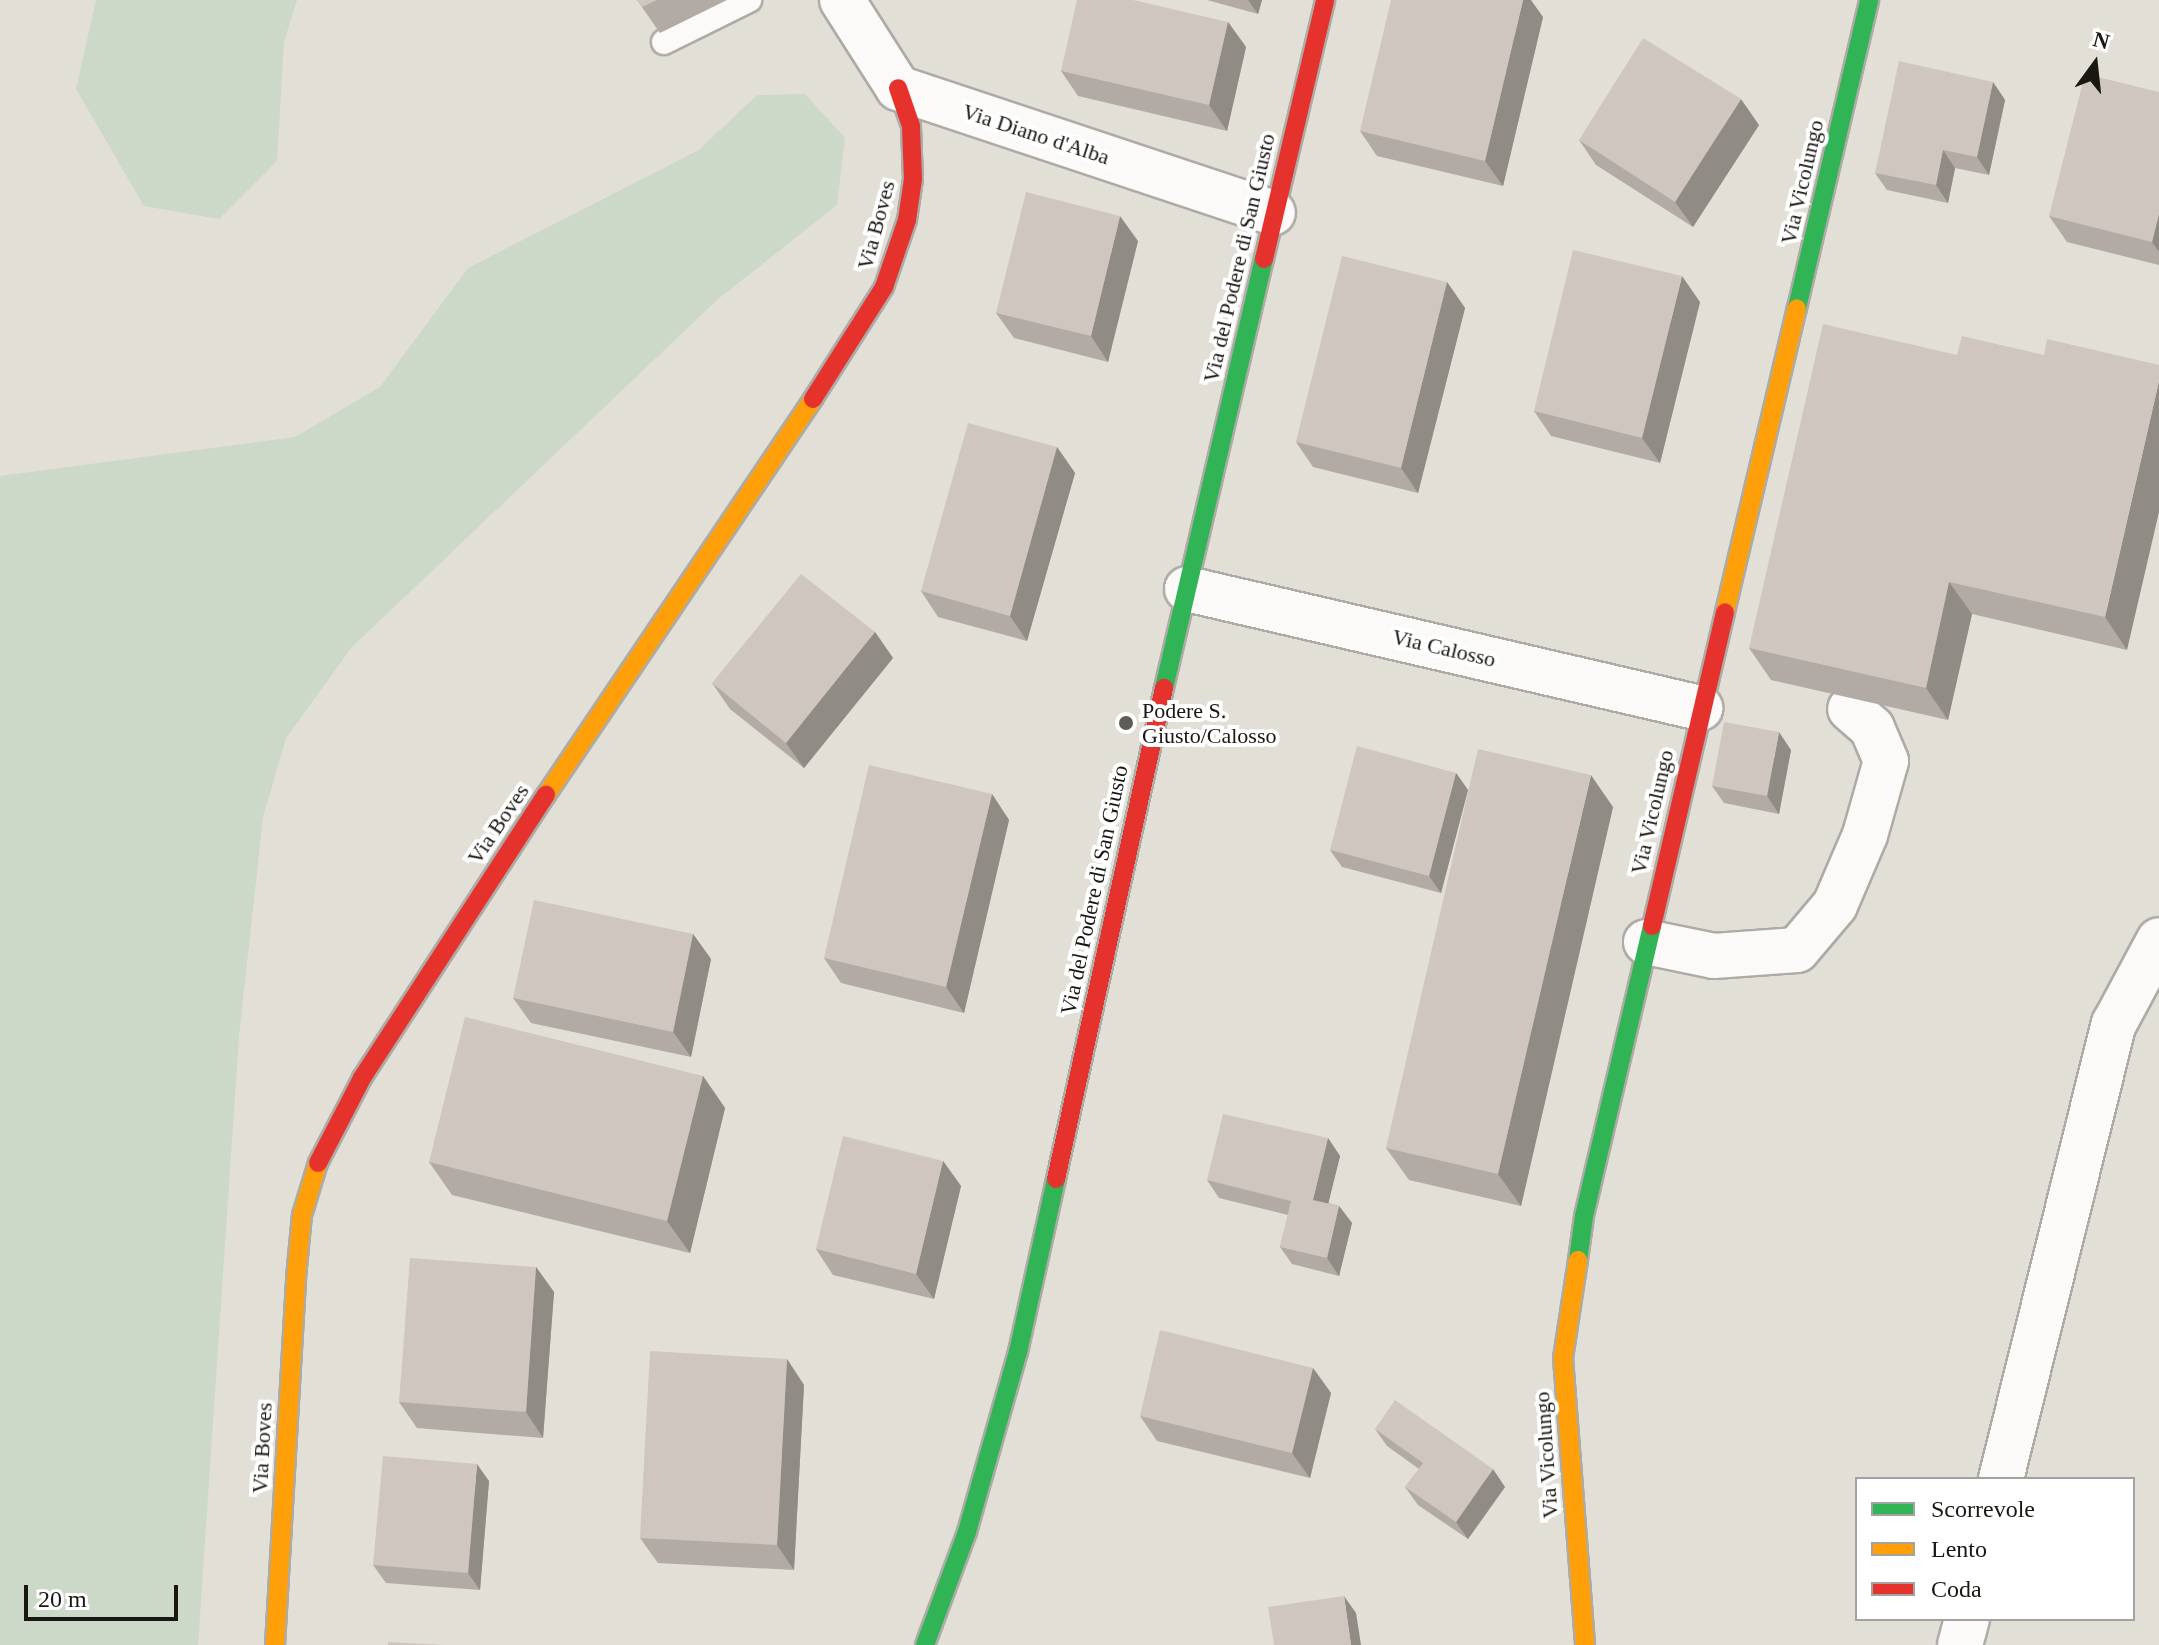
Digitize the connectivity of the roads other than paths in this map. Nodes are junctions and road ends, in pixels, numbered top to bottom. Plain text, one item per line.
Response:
1 (749, 0) edge
2 (842, 0) edge
3 (1325, 0) edge
4 (1869, 0) edge
5 (664, 42) dead end
6 (898, 88) junction
7 (1273, 213) junction
8 (1187, 589) junction
9 (1700, 708) junction
10 (1850, 709) edge
11 (2159, 940) edge
12 (1646, 942) junction
13 (2001, 1477) edge
14 (1966, 1621) edge
15 (275, 1645) edge
16 (925, 1645) edge
17 (1585, 1645) edge
18 (1960, 1645) edge

1 - 5 lane
2 - 6 street
3 - 7 street, Via del Podere di San Giusto
4 - 9 street, Via Vicolungo
6 - 7 street, Via Diano d'Alba
6 - 15 street, Via Boves
7 - 8 street, Via del Podere di San Giusto
8 - 9 street, Via Calosso
8 - 16 street, Via del Podere di San Giusto
9 - 12 street, Via Vicolungo
10 - 12 street
11 - 13 street
12 - 17 street, Via Vicolungo
14 - 18 street

